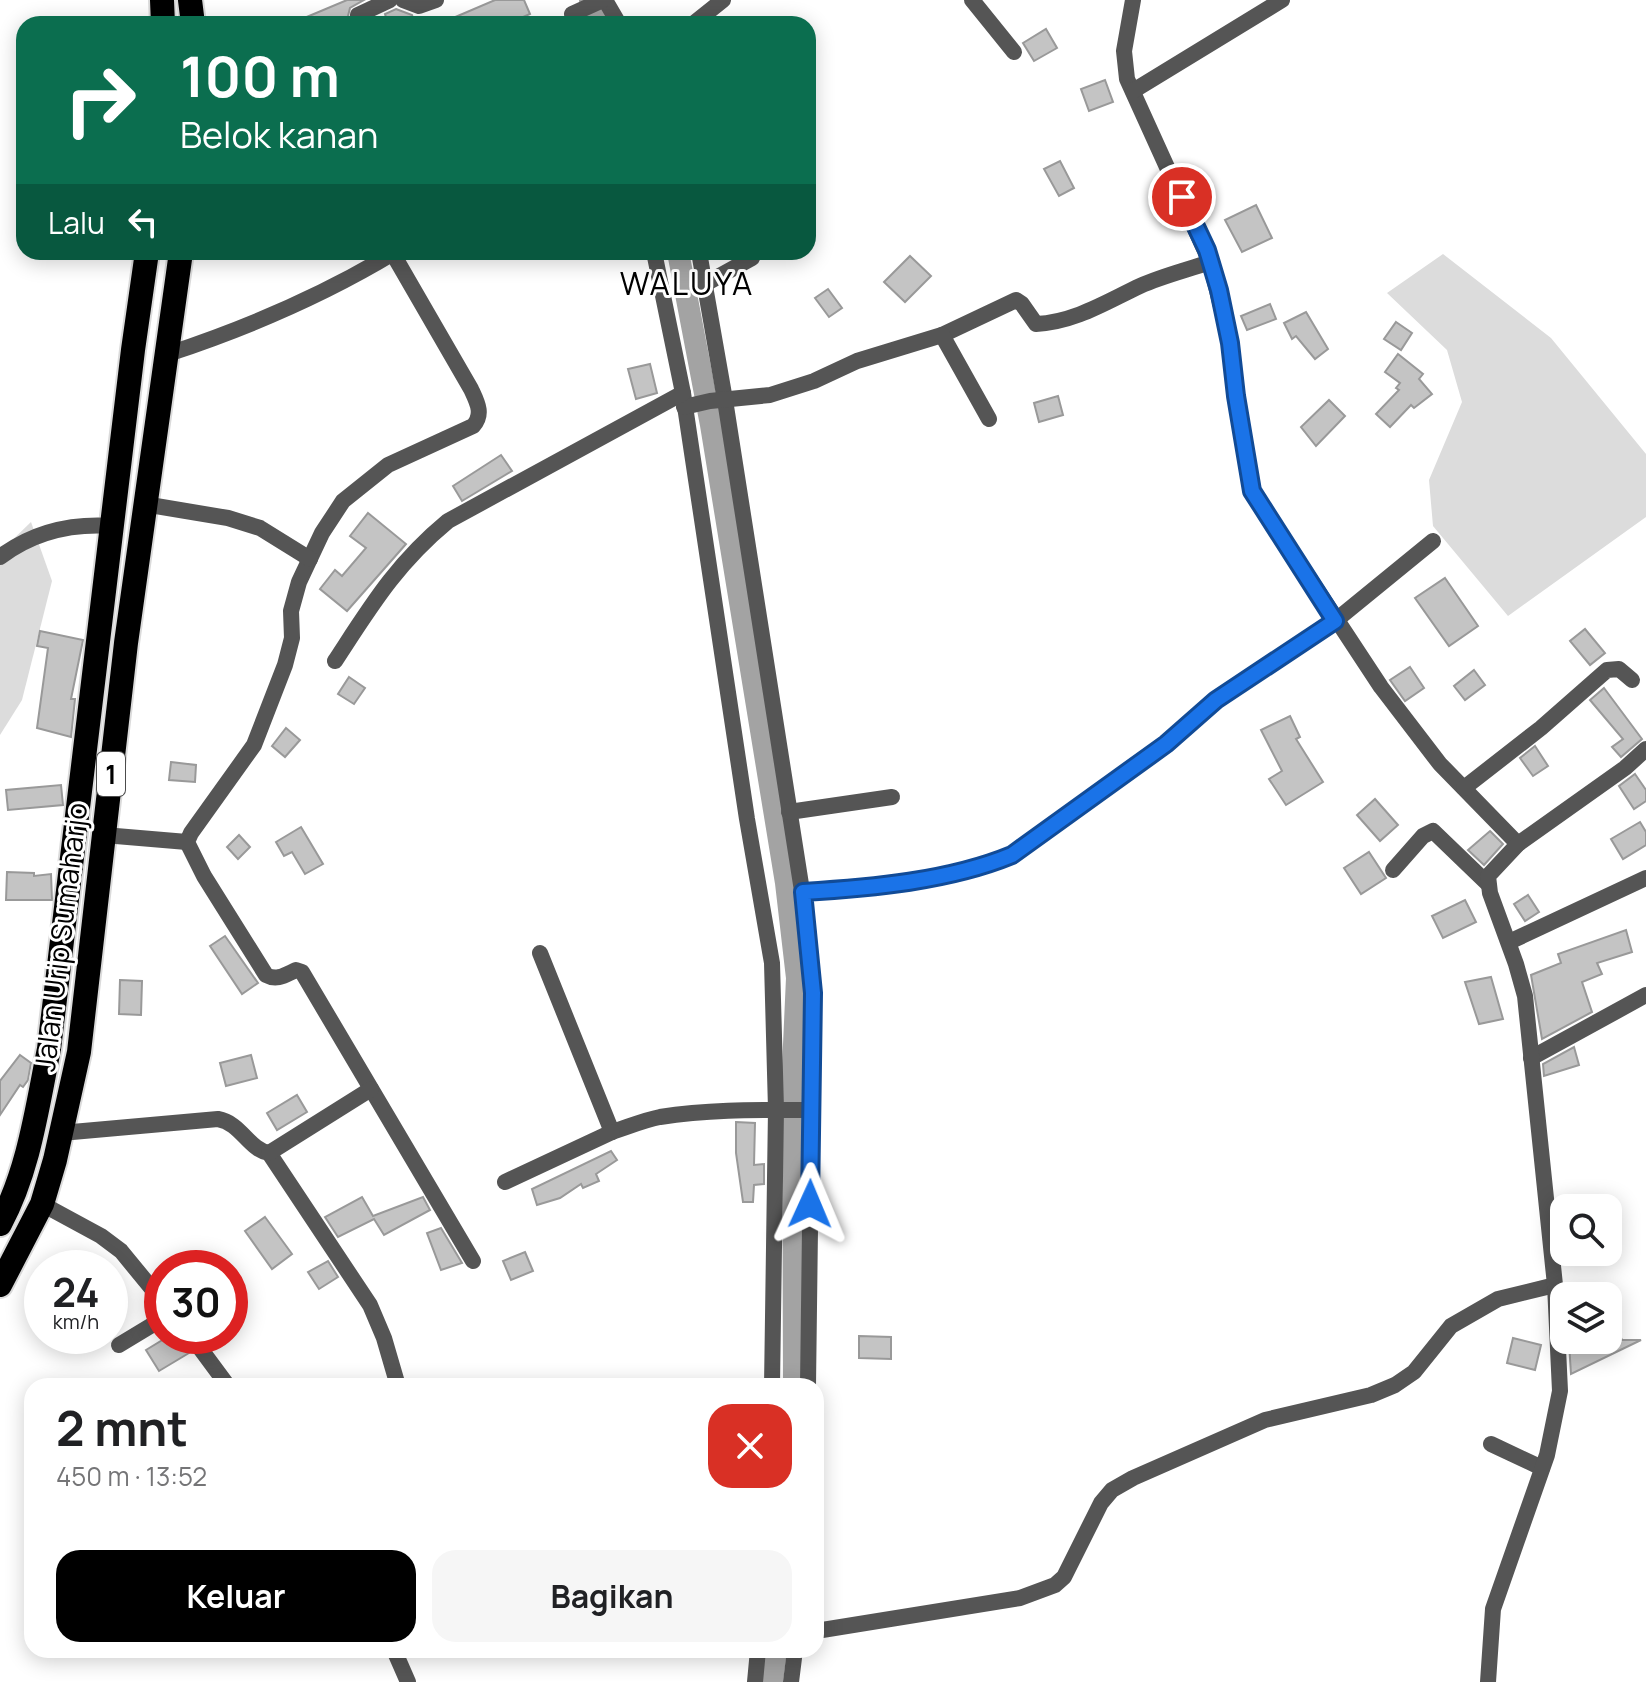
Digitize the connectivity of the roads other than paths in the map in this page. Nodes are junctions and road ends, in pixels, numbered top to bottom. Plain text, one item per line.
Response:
1 (390, 0) edge
2 (403, 0) edge
3 (436, 0) edge
4 (723, 0) edge
5 (972, 0) edge
6 (1133, 0) edge
7 (1282, 0) edge
8 (601, 1) edge
9 (572, 13) edge
10 (358, 16) edge
11 (703, 16) edge
12 (1014, 52) dead end
13 (1133, 91) junction
14 (146, 260) edge
15 (180, 260) edge
16 (381, 260) edge
17 (398, 260) edge
18 (656, 260) edge
19 (700, 260) edge
20 (748, 260) edge
21 (1210, 262) junction
22 (705, 284) junction
23 (942, 335) junction
24 (168, 354) junction
25 (717, 401) junction
26 (685, 402) junction
27 (989, 419) dead end
28 (144, 504) junction
29 (113, 526) junction
30 (1433, 541) dead end
31 (0, 557) edge
32 (310, 559) junction
33 (1335, 621) junction
34 (335, 661) dead end
35 (1632, 680) dead end
36 (1646, 749) edge
37 (1464, 788) junction
38 (892, 797) dead end
39 (789, 812) junction
40 (104, 835) junction
41 (187, 842) junction
42 (1518, 844) junction
43 (1393, 870) dead end
44 (1646, 878) edge
45 (1487, 883) junction
46 (803, 892) junction
47 (1509, 942) junction
48 (540, 953) dead end
49 (1645, 997) edge
50 (1531, 1058) junction
51 (371, 1089) junction
52 (780, 1109) junction
53 (807, 1110) junction
54 (612, 1132) junction
55 (61, 1133) junction
56 (269, 1153) junction
57 (505, 1182) dead end
58 (42, 1204) junction
59 (1, 1219) edge
60 (473, 1261) dead end
61 (144, 1279) edge
62 (1555, 1282) edge
63 (0, 1285) edge
64 (1550, 1286) edge
65 (204, 1354) edge
66 (1558, 1354) edge
67 (222, 1378) edge
68 (396, 1378) edge
69 (772, 1378) edge
70 (808, 1378) edge
71 (1491, 1444) dead end
72 (1542, 1468) junction
73 (824, 1630) edge
74 (398, 1658) edge
75 (757, 1658) edge
76 (794, 1658) edge
77 (408, 1682) edge
78 (755, 1682) edge
79 (791, 1682) edge
80 (1488, 1682) edge

1 - 10 street
2 - 3 street
4 - 11 street
5 - 12 street
6 - 13 street
7 - 13 street
8 - 9 street
13 - 21 street
14 - 29 highway, Jalan Urip Sumaharjo / 1
15 - 24 highway, Jalan Urip Sumaharjo / 1
16 - 24 street
17 - 32 street
18 - 26 street
19 - 22 street
20 - 22 street
21 - 23 street
21 - 33 street
22 - 25 street
23 - 25 street
23 - 27 street
24 - 28 highway, Jalan Urip Sumaharjo / 1
25 - 26 street
25 - 39 street
26 - 34 street
26 - 52 street
28 - 32 street
28 - 40 highway, Jalan Urip Sumaharjo / 1
29 - 31 street
29 - 59 highway, Jalan Urip Sumaharjo / 1
30 - 33 street
32 - 41 street
33 - 37 street
33 - 46 street
35 - 37 street
36 - 42 street
37 - 42 street
38 - 39 street
39 - 46 street
40 - 41 street
40 - 55 highway, Jalan Urip Sumaharjo / 1
41 - 51 street
42 - 45 street
43 - 45 street
44 - 47 street
45 - 47 street
46 - 53 street
47 - 50 street
48 - 54 street
49 - 50 street
50 - 62 street
51 - 56 street
51 - 60 street
52 - 53 street
52 - 54 street
52 - 69 street
53 - 70 street
54 - 57 street
55 - 56 street
55 - 58 highway, Jalan Urip Sumaharjo / 1
56 - 68 street
58 - 61 street
58 - 63 highway, Jalan Urip Sumaharjo / 1
64 - 73 street
65 - 67 street
66 - 72 street
71 - 72 street
72 - 80 street
74 - 77 street
75 - 78 street
76 - 79 street

